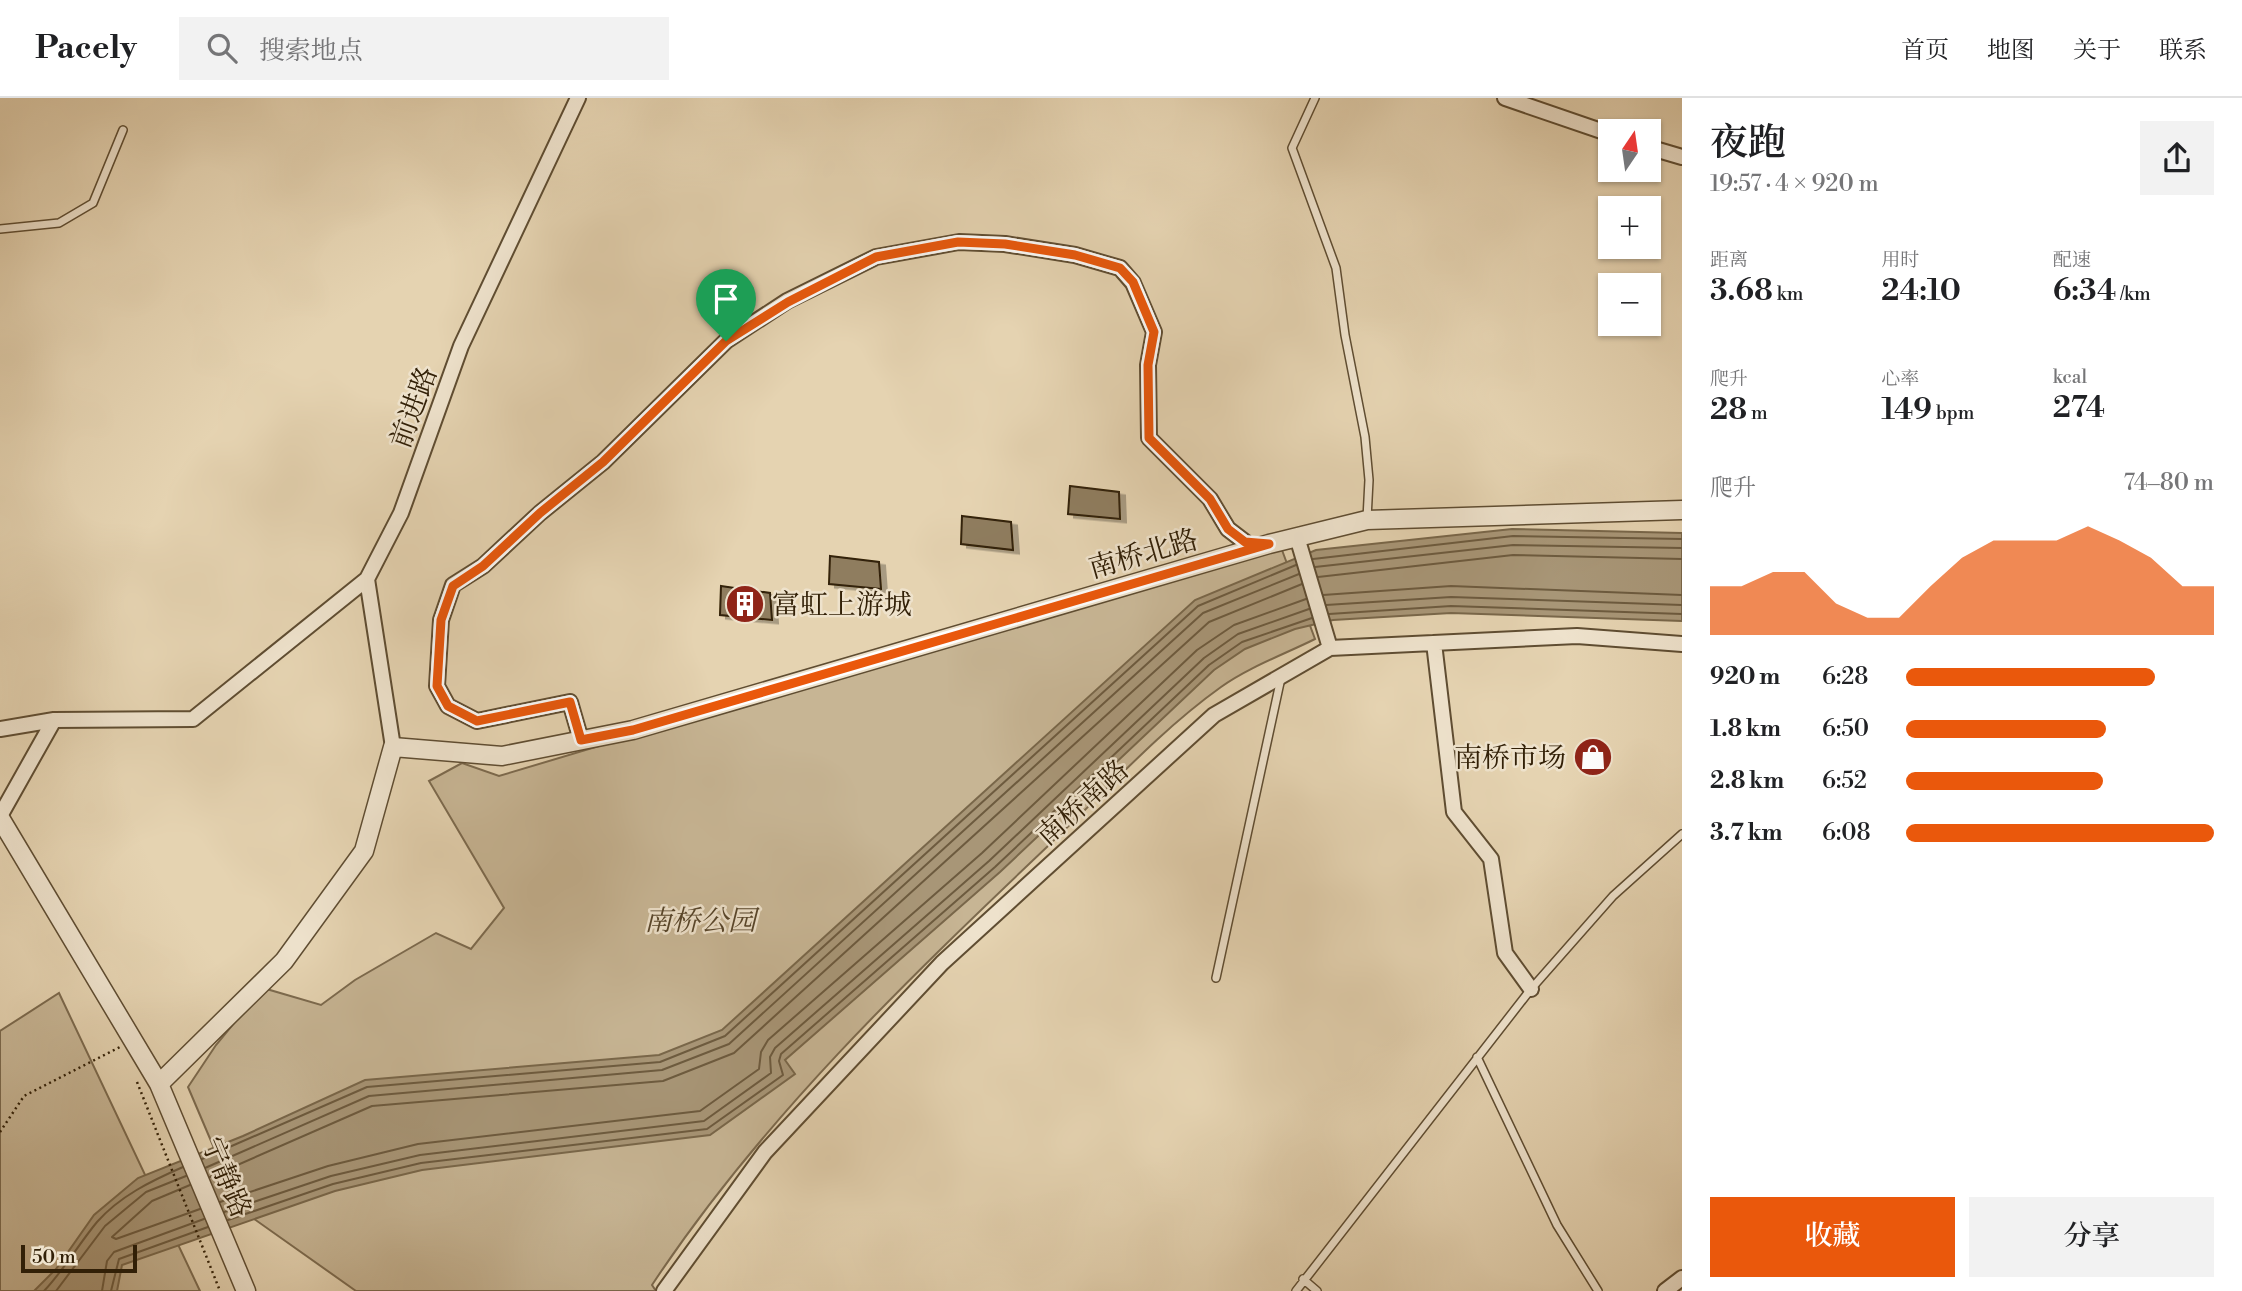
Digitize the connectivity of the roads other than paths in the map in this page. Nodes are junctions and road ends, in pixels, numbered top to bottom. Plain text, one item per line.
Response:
1 (578, 98) edge
2 (1315, 98) edge
3 (1505, 98) edge
4 (123, 130) dead end
5 (1598, 130) edge
6 (1661, 151) edge
7 (1682, 157) edge
8 (0, 229) edge
9 (1682, 510) edge
10 (1367, 520) junction
11 (1297, 537) junction
12 (1245, 542) joint
13 (1269, 544) junction
14 (367, 579) junction
15 (1434, 643) junction
16 (1682, 644) edge
17 (1330, 648) junction
18 (1282, 674) junction
19 (54, 720) junction
20 (0, 729) edge
21 (581, 740) junction
22 (393, 747) junction
23 (0, 817) edge
24 (1682, 834) edge
25 (1216, 978) dead end
26 (1531, 989) junction
27 (1477, 1057) junction
28 (159, 1084) junction
29 (1682, 1278) edge
30 (1303, 1279) junction
31 (663, 1290) edge
32 (246, 1291) edge
33 (1296, 1291) edge
34 (1317, 1291) edge
35 (1598, 1291) edge
36 (1665, 1291) edge

1 - 14 street, 前进路
2 - 10 lane
3 - 5 street
4 - 8 lane
6 - 7 street
9 - 10 street, 南桥北路
10 - 11 street, 南桥北路
11 - 13 street, 南桥北路
11 - 17 street
12 - 13 lane
12 - 21 street
13 - 21 street, 南桥北路
14 - 19 street
14 - 22 street
15 - 16 street, 南桥南路
15 - 17 street, 南桥南路
15 - 26 street
17 - 18 street, 南桥南路
18 - 25 lane
18 - 31 street, 南桥南路
19 - 20 street
19 - 23 street
21 - 22 street, 南桥北路
22 - 28 street
23 - 28 street, 宁静路
24 - 26 lane
26 - 27 lane
27 - 30 lane
27 - 35 lane
28 - 32 street, 宁静路
29 - 36 street
30 - 33 lane
30 - 34 lane

